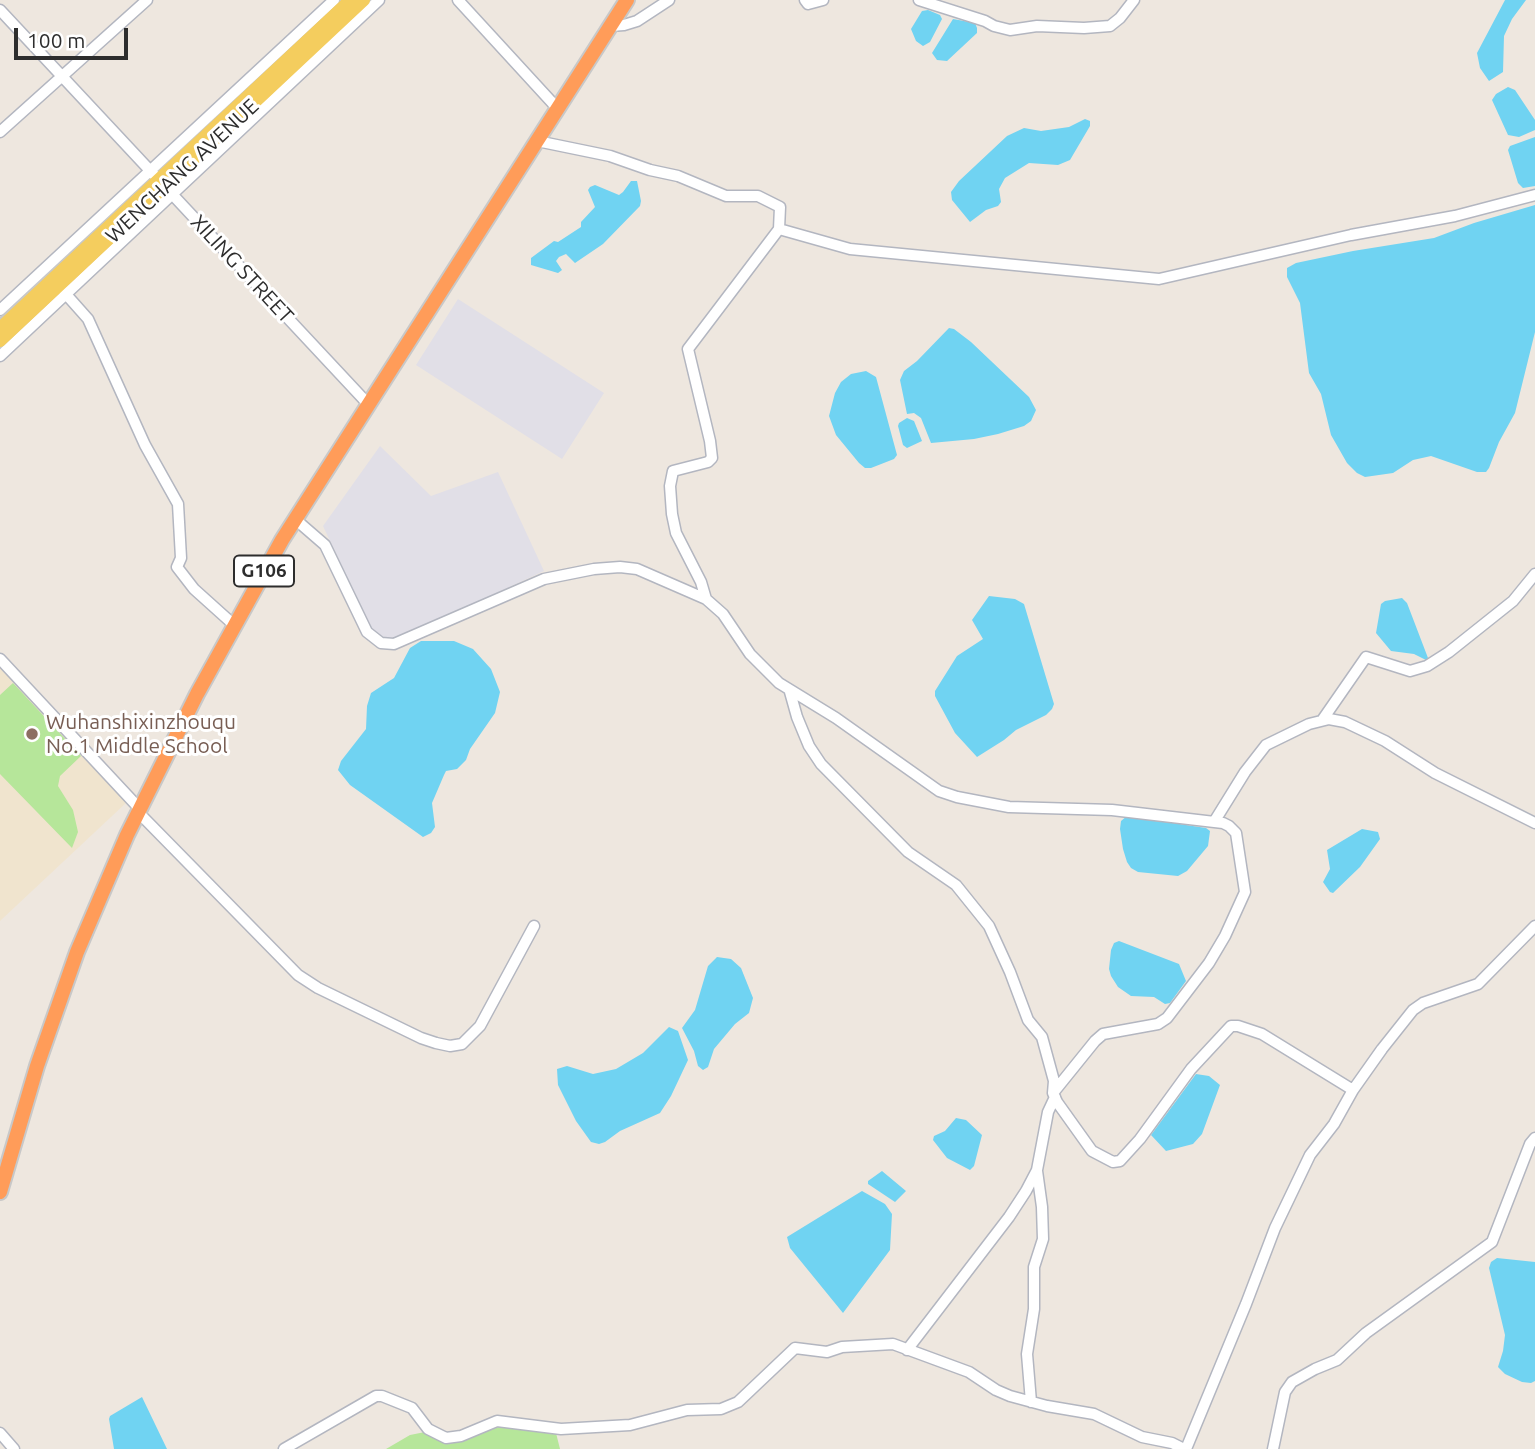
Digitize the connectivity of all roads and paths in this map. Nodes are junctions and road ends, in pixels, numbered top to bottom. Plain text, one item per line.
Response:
1 (147, 0) edge
2 (334, 0) edge
3 (350, 0) edge
4 (364, 0) edge
5 (379, 0) edge
6 (458, 0) edge
7 (627, 0) edge
8 (669, 0) edge
9 (805, 0) edge
10 (823, 0) edge
11 (919, 0) edge
12 (1134, 0) edge
13 (0, 10) edge
14 (610, 26) junction
15 (62, 76) junction
16 (558, 108) junction
17 (0, 132) edge
18 (537, 141) junction
19 (162, 183) junction
20 (1535, 195) edge
21 (779, 229) junction
22 (62, 290) junction
23 (0, 310) edge
24 (0, 328) edge
25 (0, 341) edge
26 (0, 356) edge
27 (369, 405) junction
28 (295, 519) junction
29 (1535, 574) edge
30 (706, 599) junction
31 (234, 625) junction
32 (0, 660) edge
33 (790, 692) junction
34 (1324, 719) junction
35 (139, 810) junction
36 (1214, 822) junction
37 (1535, 823) edge
38 (534, 926) dead end
39 (1535, 926) edge
40 (1353, 1090) junction
41 (1054, 1095) junction
42 (1535, 1138) edge
43 (1037, 1170) junction
44 (0, 1192) edge
45 (907, 1350) junction
46 (1031, 1402) junction
47 (0, 1433) edge
48 (14, 1449) edge
49 (284, 1449) edge
50 (1185, 1449) edge
51 (1273, 1449) edge

1 - 15 street
2 - 19 street
3 - 19 main road, WENCHANG AVENUE
4 - 19 main road, WENCHANG AVENUE
5 - 19 street
6 - 16 street
7 - 14 highway, G106
8 - 14 street
9 - 10 street
11 - 12 street
13 - 15 street, XILING STREET
14 - 16 highway, G106
15 - 17 street
15 - 19 street, XILING STREET
16 - 18 highway, G106
18 - 21 street
18 - 27 highway, G106
19 - 22 main road, WENCHANG AVENUE
19 - 23 street
19 - 24 main road, WENCHANG AVENUE
19 - 27 street, XILING STREET
20 - 21 street
21 - 30 street
22 - 25 main road, WENCHANG AVENUE
22 - 26 street
22 - 31 street
27 - 28 highway, G106
28 - 30 street
28 - 31 highway, G106
29 - 34 street
30 - 33 street
31 - 35 highway, G106
32 - 35 street
33 - 36 street
33 - 41 street
34 - 36 street
34 - 37 street
35 - 38 street
35 - 44 highway, G106
36 - 41 street
39 - 40 street
40 - 41 street
40 - 50 street
41 - 43 street
42 - 51 street
43 - 45 street
43 - 46 street
45 - 46 street
45 - 49 street
46 - 50 street
47 - 48 street

